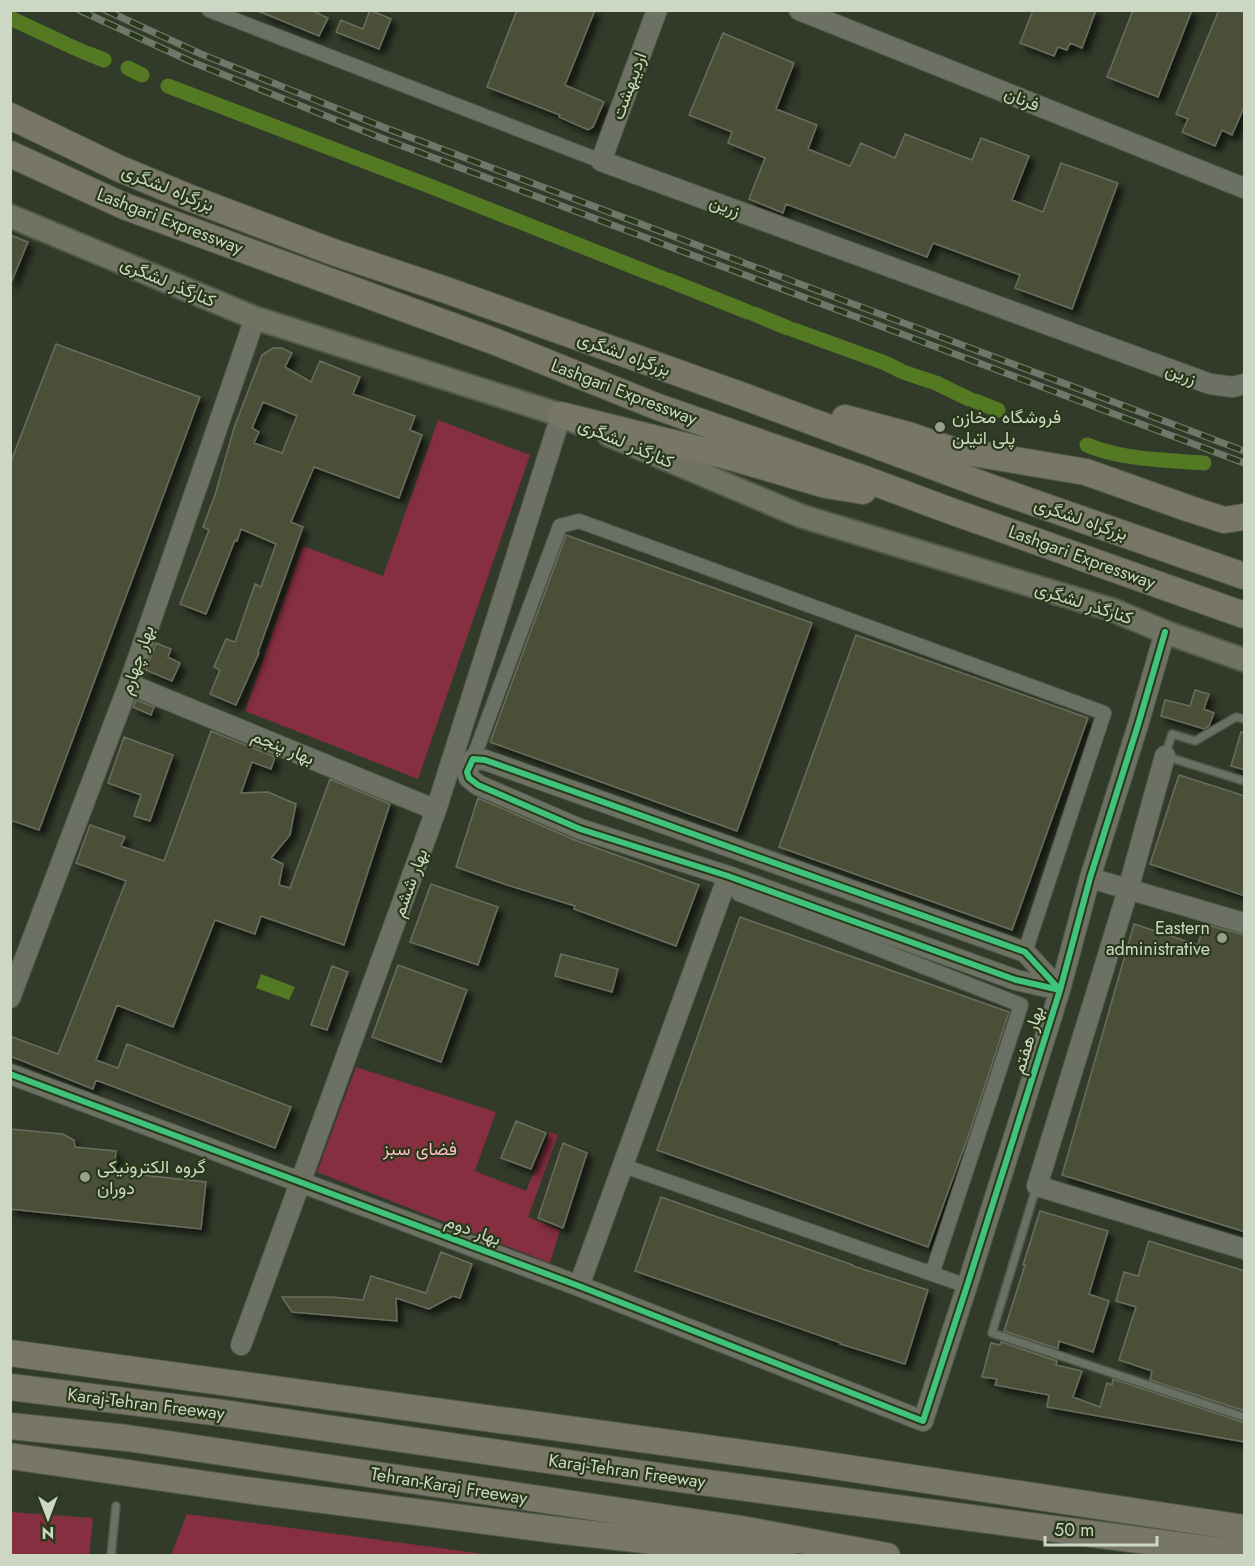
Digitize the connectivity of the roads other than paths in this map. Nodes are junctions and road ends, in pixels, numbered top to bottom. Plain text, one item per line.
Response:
1 (210, 10) edge
2 (657, 10) edge
3 (799, 10) edge
4 (10, 116) edge
5 (10, 154) edge
6 (601, 161) junction
7 (1245, 188) edge
8 (10, 216) edge
9 (255, 318) junction
10 (1245, 384) edge
11 (743, 396) junction
12 (561, 416) junction
13 (948, 510) junction
14 (1245, 517) edge
15 (1245, 576) edge
16 (1245, 615) edge
17 (1166, 632) junction
18 (1245, 660) edge
19 (129, 684) junction
20 (1245, 719) edge
21 (1166, 756) junction
22 (473, 759) junction
23 (1245, 781) edge
24 (436, 810) junction
25 (728, 876) junction
26 (1090, 878) junction
27 (1128, 890) junction
28 (1245, 923) edge
29 (1025, 952) junction
30 (1060, 990) junction
31 (10, 998) edge
32 (10, 1074) edge
33 (624, 1166) junction
34 (301, 1182) junction
35 (1037, 1186) junction
36 (1245, 1249) edge
37 (932, 1274) junction
38 (579, 1286) junction
39 (967, 1286) junction
40 (241, 1345) dead end
41 (10, 1353) edge
42 (10, 1387) edge
43 (1245, 1417) edge
44 (923, 1421) joint
45 (10, 1426) edge
46 (10, 1456) edge
47 (116, 1506) dead end
48 (1245, 1528) edge
49 (1245, 1554) edge
50 (884, 1555) edge
51 (111, 1556) edge

1 - 6 street, زرین
2 - 6 street, اردیبهشت
3 - 7 street, فرنان
4 - 11 highway, بزرگراه لشگری
5 - 13 highway, Lashgari Expressway
6 - 10 street, زرین
8 - 9 main road, کنارگذر لشگری
9 - 12 main road, کنارگذر لشگری
9 - 19 street, بهار چهارم
11 - 14 highway
11 - 15 highway, بزرگراه لشگری
12 - 13 highway
12 - 17 main road, کنارگذر لشگری
12 - 24 street, بهار ششم
13 - 16 highway, Lashgari Expressway
17 - 18 main road, کنارگذر لشگری
17 - 26 street, بهار هفتم
19 - 24 street, بهار پنجم
19 - 31 street, بهار چهارم
20 - 21 lane
21 - 23 lane
21 - 27 street
22 - 25 street
22 - 29 street
22 - 29 street
24 - 34 street, بهار ششم
25 - 30 street
25 - 33 street
25 - 37 street
26 - 27 street
26 - 30 street, بهار هفتم
27 - 28 street
27 - 35 street
29 - 30 street
30 - 39 street, بهار هفتم
32 - 34 street, بهار دوم
33 - 37 street
33 - 38 street
34 - 38 street, بهار دوم
34 - 40 street, بهار ششم
35 - 36 street
35 - 43 lane
37 - 39 street
38 - 44 street, بهار دوم
39 - 44 street, بهار هفتم
41 - 48 highway
42 - 49 highway, Karaj-Tehran Freeway
45 - 50 highway, Tehran-Karaj Freeway
46 - 50 highway
47 - 51 lane

